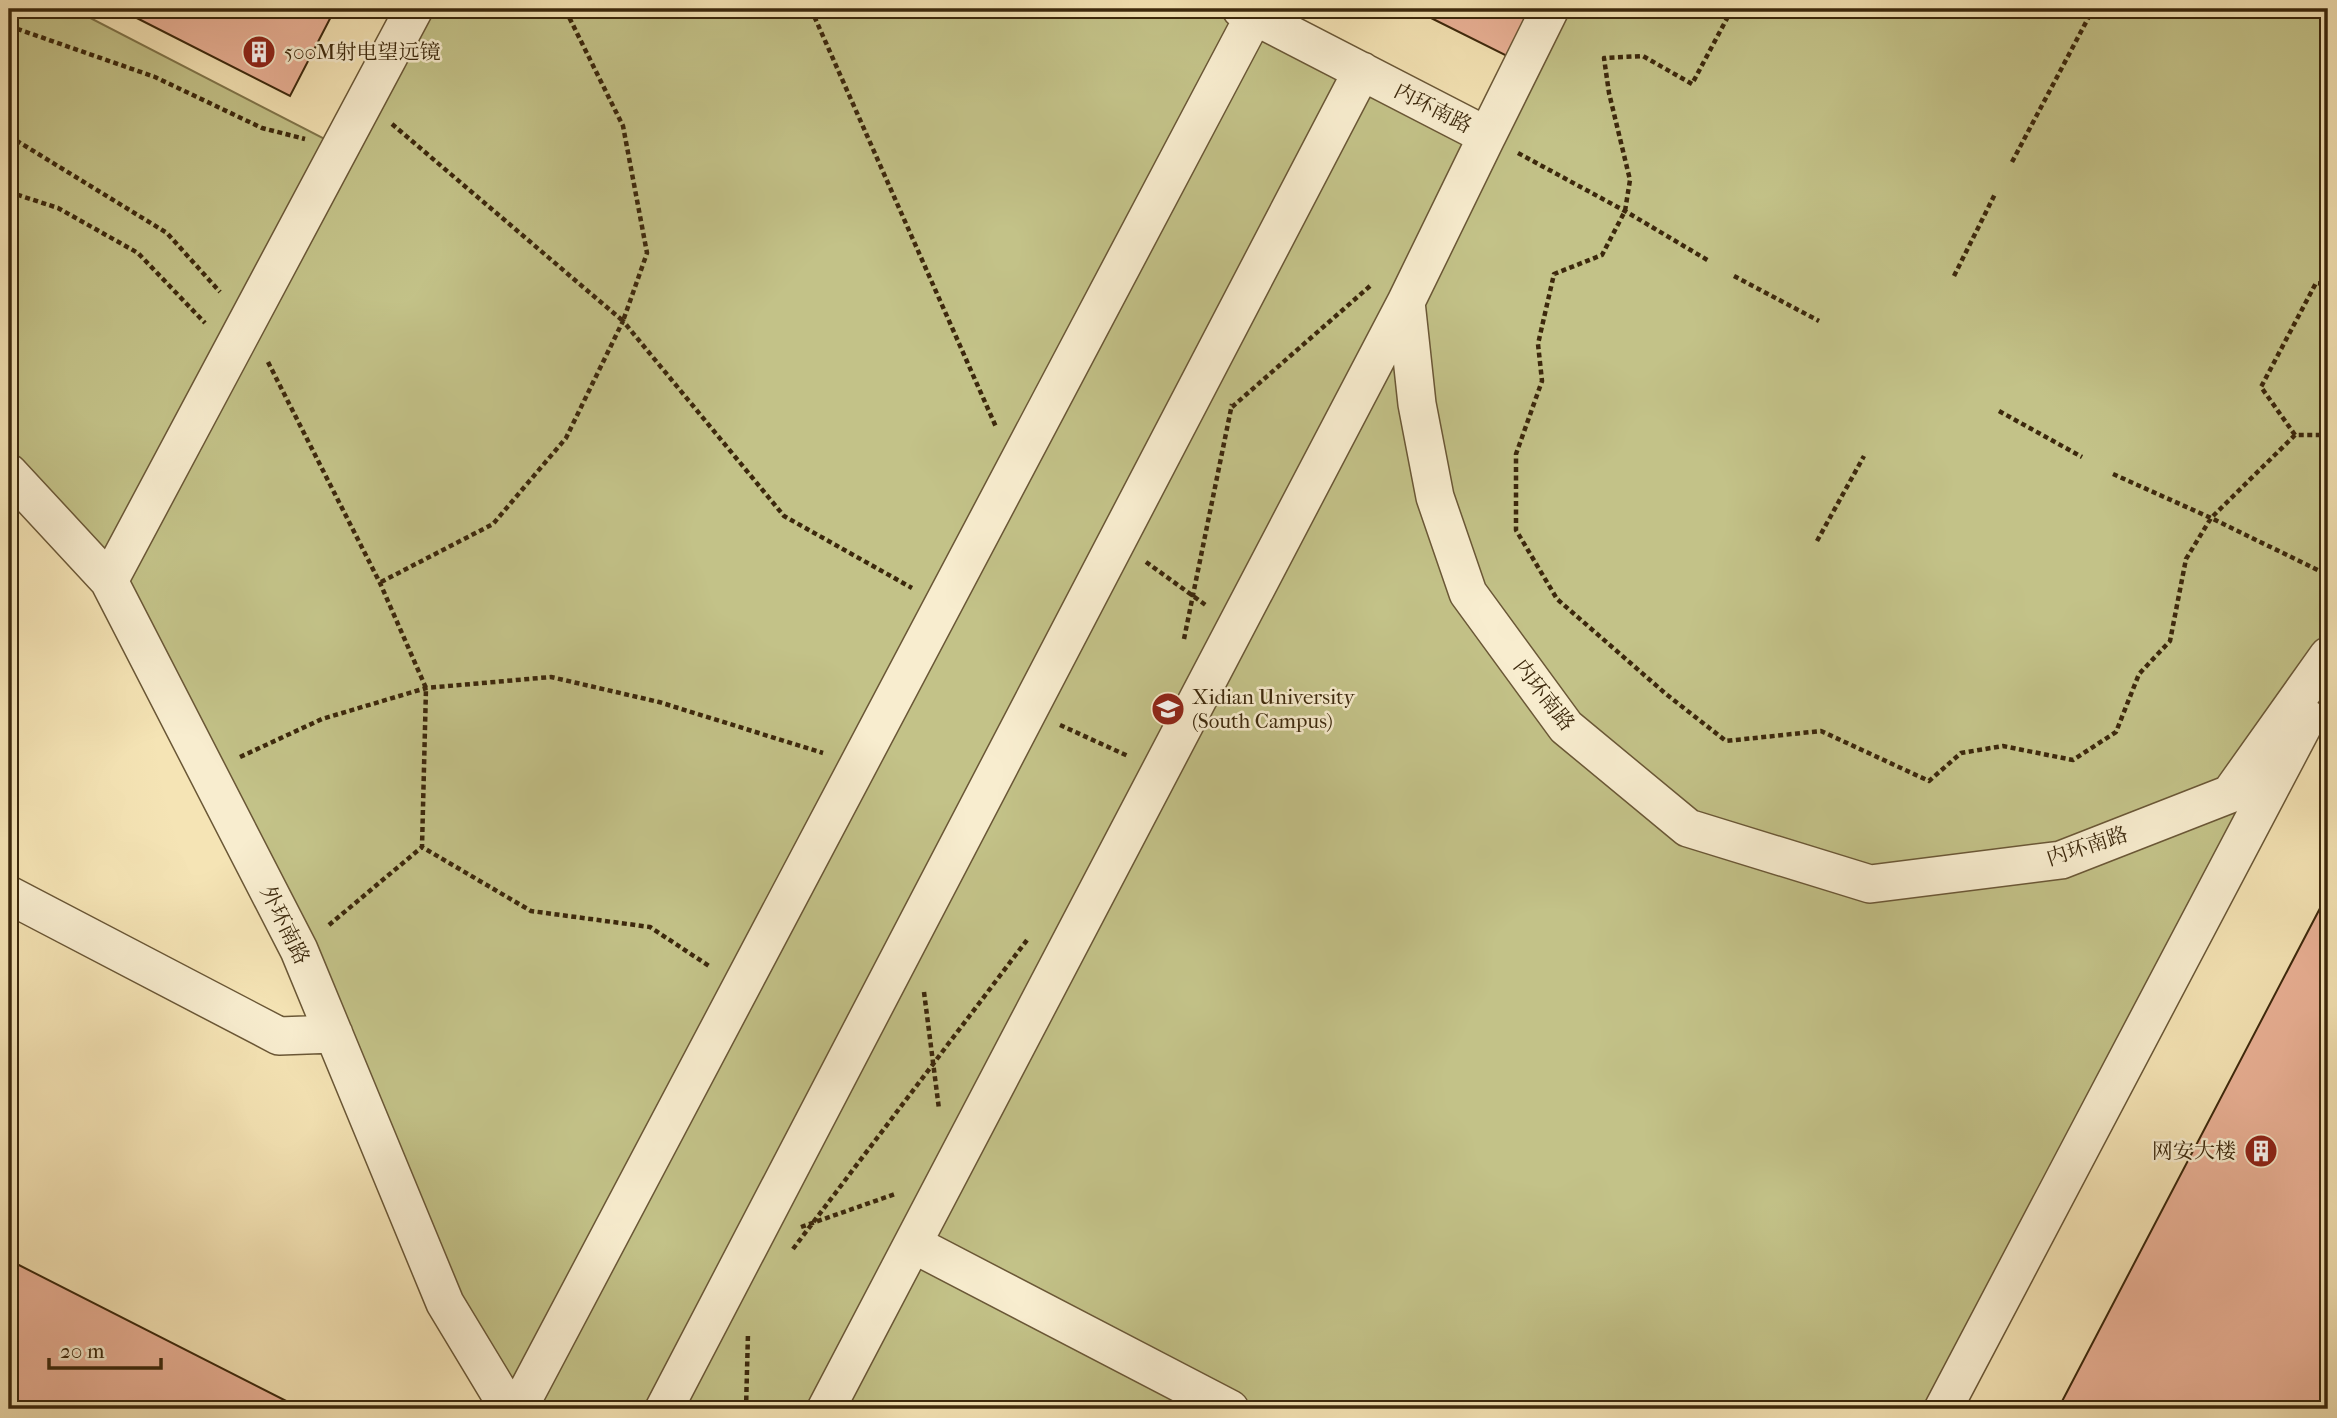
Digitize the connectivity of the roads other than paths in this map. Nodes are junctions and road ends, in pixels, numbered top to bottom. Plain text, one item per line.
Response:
1 (414, 9) edge
2 (1550, 9) edge
3 (1248, 12) edge
4 (1362, 71) junction
5 (1488, 136) junction
6 (1406, 302) junction
7 (9, 473) edge
8 (109, 581) junction
9 (2328, 656) edge
10 (2328, 677) edge
11 (9, 895) edge
12 (334, 1034) junction
13 (913, 1244) junction
14 (509, 1409) edge
15 (518, 1409) edge
16 (664, 1409) edge
17 (826, 1409) edge
18 (1230, 1409) edge
19 (1943, 1409) edge

1 - 8 lane
2 - 5 lane
3 - 4 lane, 内环南路
3 - 15 lane
4 - 5 lane, 内环南路
4 - 16 lane
5 - 6 lane, 内环南路
6 - 9 lane, 内环南路
6 - 13 lane
7 - 8 lane, 外环南路
8 - 12 lane, 外环南路
10 - 19 lane
11 - 12 lane
12 - 14 lane, 外环南路
13 - 17 lane
13 - 18 lane

